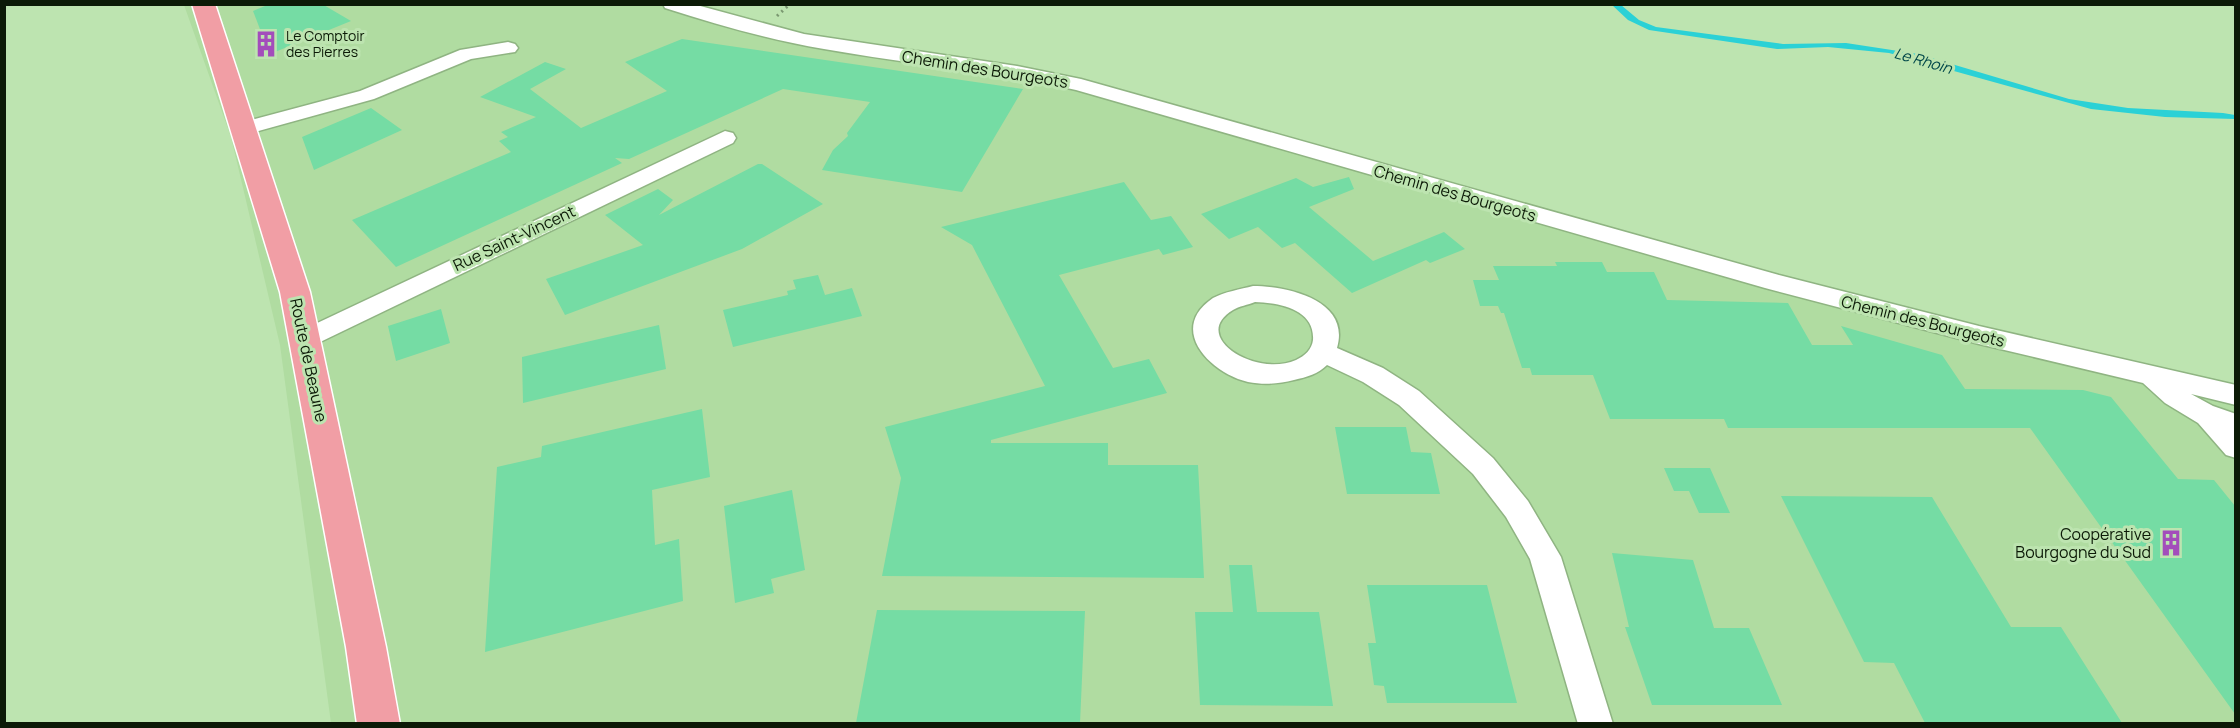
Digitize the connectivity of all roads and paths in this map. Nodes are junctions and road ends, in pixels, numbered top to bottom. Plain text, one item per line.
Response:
1 (203, 4) edge
2 (672, 4) edge
3 (508, 48) dead end
4 (244, 129) junction
5 (724, 138) dead end
6 (305, 339) junction
7 (1323, 352) dead end
8 (2149, 375) junction
9 (2235, 395) edge
10 (2223, 421) edge
11 (2235, 447) edge
12 (380, 723) edge
13 (1596, 723) edge

1 - 4 main road, Route de Beaune
2 - 8 street, Chemin des Bourgeots
3 - 4 street
4 - 6 main road, Route de Beaune
5 - 6 street, Rue Saint-Vincent
6 - 12 main road, Route de Beaune
7 - 13 street
8 - 9 street, Chemin des Bourgeots
8 - 10 street
10 - 11 street

